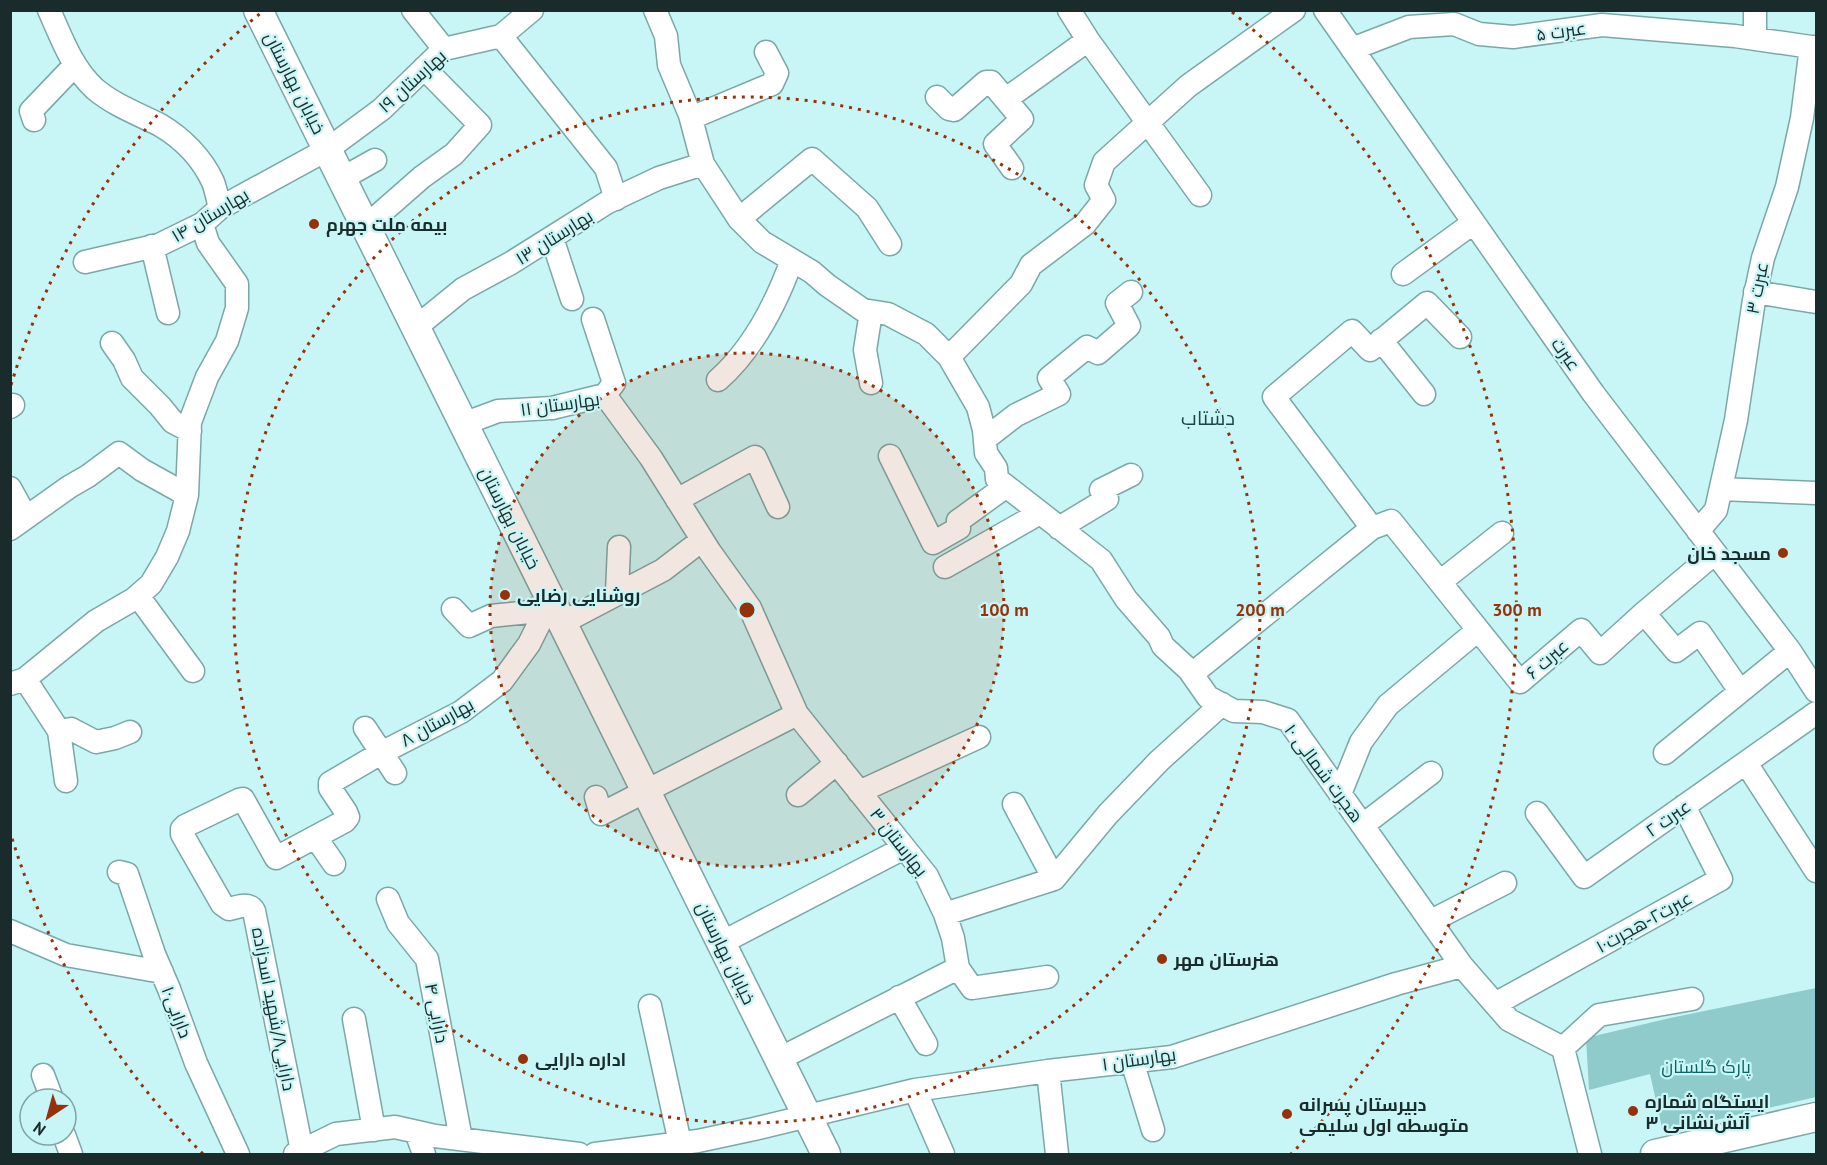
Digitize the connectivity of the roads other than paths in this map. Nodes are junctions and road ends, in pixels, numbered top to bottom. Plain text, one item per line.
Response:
1 (49, 10) edge
2 (258, 10) edge
3 (413, 10) edge
4 (532, 10) edge
5 (655, 10) edge
6 (1069, 10) edge
7 (1294, 10) edge
8 (1325, 10) edge
9 (1755, 10) edge
10 (1410, 19) edge
11 (501, 36) junction
12 (1755, 39) junction
13 (1088, 40) junction
14 (1814, 47) edge
15 (444, 49) junction
16 (1352, 49) junction
17 (766, 52) dead end
18 (74, 66) junction
19 (424, 68) junction
20 (937, 97) dead end
21 (1006, 99) junction
22 (691, 118) junction
23 (34, 120) dead end
24 (1147, 122) junction
25 (328, 149) junction
26 (375, 160) dead end
27 (703, 164) junction
28 (1012, 168) dead end
29 (341, 179) junction
30 (1200, 195) dead end
31 (616, 199) junction
32 (220, 208) junction
33 (739, 219) junction
34 (1473, 223) junction
35 (202, 224) junction
36 (365, 227) junction
37 (552, 238) junction
38 (890, 244) dead end
39 (152, 246) junction
40 (792, 260) junction
41 (85, 262) dead end
42 (1403, 274) dead end
43 (1131, 292) dead end
44 (1755, 292) junction
45 (572, 299) dead end
46 (1816, 302) edge
47 (168, 312) dead end
48 (871, 312) junction
49 (593, 320) dead end
50 (415, 328) junction
51 (1460, 337) dead end
52 (1381, 340) junction
53 (112, 343) dead end
54 (949, 357) junction
55 (718, 380) dead end
56 (871, 382) dead end
57 (1424, 394) dead end
58 (605, 395) junction
59 (463, 424) junction
60 (190, 431) junction
61 (985, 439) junction
62 (890, 456) dead end
63 (1131, 475) dead end
64 (1005, 487) junction
65 (10, 488) edge
66 (1721, 489) junction
67 (1816, 493) edge
68 (187, 495) junction
69 (677, 500) junction
70 (778, 507) dead end
71 (1040, 513) junction
72 (18, 523) edge
73 (1059, 528) junction
74 (1372, 528) junction
75 (1698, 531) junction
76 (1502, 533) dead end
77 (702, 540) junction
78 (619, 547) dead end
79 (1715, 553) junction
80 (945, 567) dead end
81 (1440, 582) junction
82 (617, 593) junction
83 (138, 596) junction
84 (453, 609) dead end
85 (556, 612) junction
86 (1644, 613) junction
87 (1478, 630) junction
88 (1790, 651) junction
89 (193, 671) dead end
90 (1192, 674) junction
91 (17, 681) edge
92 (1740, 691) junction
93 (1816, 691) edge
94 (1222, 704) junction
95 (1816, 713) edge
96 (797, 714) junction
97 (365, 728) dead end
98 (59, 730) junction
99 (130, 732) dead end
100 (979, 737) dead end
101 (381, 753) junction
102 (1665, 753) dead end
103 (837, 763) junction
104 (1746, 763) junction
105 (394, 773) dead end
106 (1431, 773) dead end
107 (66, 781) dead end
108 (645, 790) junction
109 (859, 792) junction
110 (1340, 794) junction
111 (798, 795) dead end
112 (1014, 804) dead end
113 (1684, 806) junction
114 (1537, 813) dead end
115 (601, 815) dead end
116 (1363, 825) junction
117 (316, 838) junction
118 (904, 848) junction
119 (334, 864) dead end
120 (1816, 871) edge
121 (119, 872) dead end
122 (1054, 879) junction
123 (1505, 883) dead end
124 (388, 899) dead end
125 (945, 914) junction
126 (1431, 921) junction
127 (10, 931) edge
128 (721, 943) junction
129 (1462, 966) junction
130 (958, 968) junction
131 (162, 972) junction
132 (1047, 976) dead end
133 (899, 998) junction
134 (1692, 999) dead end
135 (1495, 1004) junction
136 (650, 1006) dead end
137 (354, 1019) dead end
138 (926, 1044) dead end
139 (1563, 1048) junction
140 (779, 1059) junction
141 (1132, 1061) junction
142 (1048, 1071) junction
143 (43, 1075) dead end
144 (48, 1087) edge
145 (915, 1090) junction
146 (807, 1115) junction
147 (1816, 1117) edge
148 (374, 1130) junction
149 (1153, 1130) dead end
150 (416, 1132) junction
151 (461, 1139) junction
152 (680, 1143) junction
153 (1717, 1147) edge
154 (508, 1150) edge
155 (299, 1153) edge
156 (606, 1154) edge
157 (238, 1155) edge
158 (424, 1155) edge
159 (579, 1155) edge
160 (826, 1155) edge
161 (943, 1155) edge
162 (1057, 1155) edge
163 (1590, 1155) edge
164 (1655, 1155) edge

1 - 18 street
2 - 25 main road, خیابان بهارستان
3 - 15 street
4 - 11 street, بهارستان ۱۹
5 - 22 street, هجرت شمالی ۱۰
6 - 13 street
7 - 24 street
8 - 16 street, عبرت
9 - 12 street
10 - 12 street, عبرت ۵
10 - 16 street, عبرت ۵
11 - 15 street, بهارستان ۱۹
11 - 31 street
12 - 14 street, عبرت ۵
13 - 21 street
13 - 24 street
14 - 44 street, عبرت ۳
15 - 19 street, بهارستان ۱۹
16 - 34 street, عبرت
17 - 22 street
18 - 23 street
18 - 32 street
19 - 25 street, بهارستان ۱۹
19 - 36 street
20 - 21 street
21 - 28 street
22 - 27 street, هجرت شمالی ۱۰
24 - 30 street
24 - 54 street
25 - 29 main road, خیابان بهارستان
25 - 32 street, بهارستان ۱۴
26 - 29 street
27 - 31 street, بهارستان ۱۳
27 - 33 street, هجرت شمالی ۱۰
29 - 36 main road, خیابان بهارستان
31 - 37 street, بهارستان ۱۳
32 - 35 street, بهارستان ۱۴
33 - 38 street
33 - 40 street, هجرت شمالی ۱۰
34 - 42 street
34 - 75 street, عبرت
35 - 39 street, بهارستان ۱۴
35 - 60 street
36 - 50 main road, خیابان بهارستان
37 - 45 street
37 - 50 street, بهارستان ۱۳
39 - 41 street, بهارستان ۱۴
39 - 47 street
40 - 48 street, هجرت شمالی ۱۰
40 - 55 street
43 - 61 street
44 - 46 street
44 - 66 street, عبرت ۳
48 - 54 street, هجرت شمالی ۱۰
48 - 56 street
49 - 58 street
50 - 59 main road, خیابان بهارستان
51 - 52 street
52 - 57 street
52 - 74 street
53 - 60 street
54 - 61 street, هجرت شمالی ۱۰
58 - 59 street, بهارستان ۱۱
58 - 69 street, بهارستان ۱۱
59 - 85 main road, خیابان بهارستان
60 - 68 street
61 - 64 street, هجرت شمالی ۱۰
62 - 64 street
63 - 73 street
64 - 71 street, هجرت شمالی ۱۰
65 - 72 street
66 - 67 street
66 - 75 street, عبرت ۳
68 - 72 street
68 - 83 street
69 - 70 street
69 - 77 street, بهارستان ۱۱
71 - 73 street, هجرت شمالی ۱۰
71 - 80 street
73 - 90 street, هجرت شمالی ۱۰
74 - 81 street, عبرت ۶
74 - 90 street
75 - 79 street, عبرت
76 - 81 street
77 - 82 street
77 - 96 street, بهارستان ۳
78 - 82 street
79 - 86 street, عبرت ۶
79 - 88 street, عبرت
81 - 87 street, عبرت ۶
82 - 85 street
83 - 89 street
83 - 91 street
84 - 85 street
85 - 101 street, بهارستان ۸
85 - 108 main road, خیابان بهارستان
86 - 87 street, عبرت ۶
86 - 92 street
87 - 110 street
88 - 92 street
88 - 93 street, عبرت
90 - 94 street, هجرت شمالی ۱۰
91 - 98 street
92 - 102 street
94 - 110 street, هجرت شمالی ۱۰
94 - 122 street
95 - 104 street, عبرت ۲
96 - 103 street, بهارستان ۳
96 - 108 street
97 - 101 street
98 - 99 street
98 - 107 street
100 - 109 street
101 - 105 street
101 - 117 street, دارایی۸/شهید اسدزاده
103 - 109 street, بهارستان ۳
103 - 111 street
104 - 113 street, عبرت ۲
104 - 120 street
106 - 116 street
108 - 115 street
108 - 128 main road, خیابان بهارستان
109 - 118 street, بهارستان ۳
110 - 116 street, هجرت شمالی ۱۰
112 - 122 street
113 - 114 street, عبرت ۲
113 - 135 street, عبرت۲-هجرت۱۰
116 - 126 street, هجرت شمالی ۱۰
117 - 119 street
117 - 155 street, دارایی۸/شهید اسدزاده
118 - 125 street, بهارستان ۳
118 - 128 street
121 - 131 street, دارایی۱۰
122 - 125 street
123 - 126 street
124 - 151 street, دارایی ۴
125 - 130 street, بهارستان ۳
126 - 129 street, هجرت شمالی ۱۰
127 - 131 street
128 - 140 main road, خیابان بهارستان
129 - 135 street, هجرت شمالی ۱۰
129 - 141 street, بهارستان ۱
130 - 132 street
130 - 133 street
131 - 157 street, دارایی۱۰
133 - 138 street
133 - 140 street
134 - 139 street
135 - 139 street, هجرت شمالی ۱۰
136 - 152 street
137 - 148 street
139 - 163 street
140 - 146 main road, خیابان بهارستان
141 - 142 street, بهارستان ۱
141 - 149 street
142 - 145 street, بهارستان ۱
142 - 162 street
143 - 144 street
145 - 146 street, بهارستان ۱
145 - 161 street
146 - 152 street, بهارستان ۱
146 - 160 main road, خیابان بهارستان
147 - 153 main road
148 - 150 street
148 - 155 street
150 - 151 street
150 - 158 street
151 - 154 street
152 - 156 street, بهارستان ۱
153 - 164 main road
154 - 159 street

